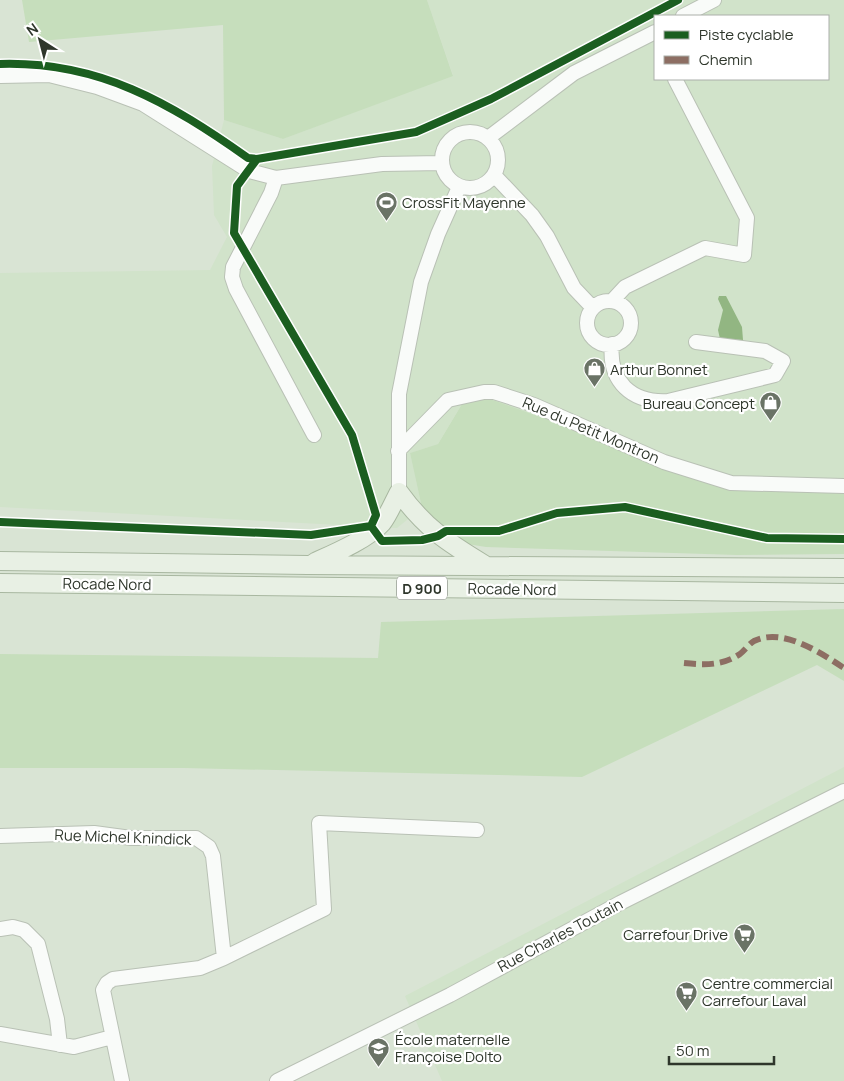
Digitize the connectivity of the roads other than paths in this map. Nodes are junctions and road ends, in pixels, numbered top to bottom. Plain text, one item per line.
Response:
1 (714, 0) edge
2 (685, 15) edge
3 (654, 35) edge
4 (0, 76) edge
5 (676, 80) edge
6 (488, 138) junction
7 (441, 163) junction
8 (494, 175) junction
9 (276, 178) junction
10 (459, 187) junction
11 (612, 301) junction
12 (593, 308) junction
13 (696, 342) dead end
14 (612, 344) junction
15 (314, 434) dead end
16 (398, 451) junction
17 (844, 486) edge
18 (399, 492) junction
19 (0, 561) edge
20 (308, 565) junction
21 (485, 565) junction
22 (844, 568) edge
23 (0, 582) edge
24 (798, 593) junction
25 (844, 593) edge
26 (844, 602) edge
27 (844, 791) edge
28 (477, 830) dead end
29 (0, 836) edge
30 (0, 929) edge
31 (224, 958) junction
32 (0, 1034) edge
33 (112, 1037) junction
34 (60, 1045) junction
35 (122, 1081) edge
36 (277, 1081) edge

1 - 2 street
3 - 6 street
4 - 9 street
5 - 11 street
6 - 7 street
6 - 8 street
7 - 9 street
7 - 10 street
8 - 10 street
8 - 12 street
9 - 15 street
10 - 16 street
11 - 12 street
11 - 14 street
12 - 14 street
13 - 14 street
16 - 17 street, Rue du Petit Montron
16 - 18 street
18 - 20 main road
18 - 21 main road
19 - 20 main road, Rocade Nord / D 900
20 - 21 main road, Rocade Nord / D 900
21 - 22 main road, Rocade Nord / D 900
23 - 24 main road, Rocade Nord / D 900
24 - 25 main road, Rocade Nord / D 900
24 - 26 main road
27 - 36 street, Rue Charles Toutain
28 - 31 street
29 - 31 street, Rue Michel Knindick
30 - 34 street
31 - 33 street
32 - 34 street
33 - 34 street
33 - 35 street

